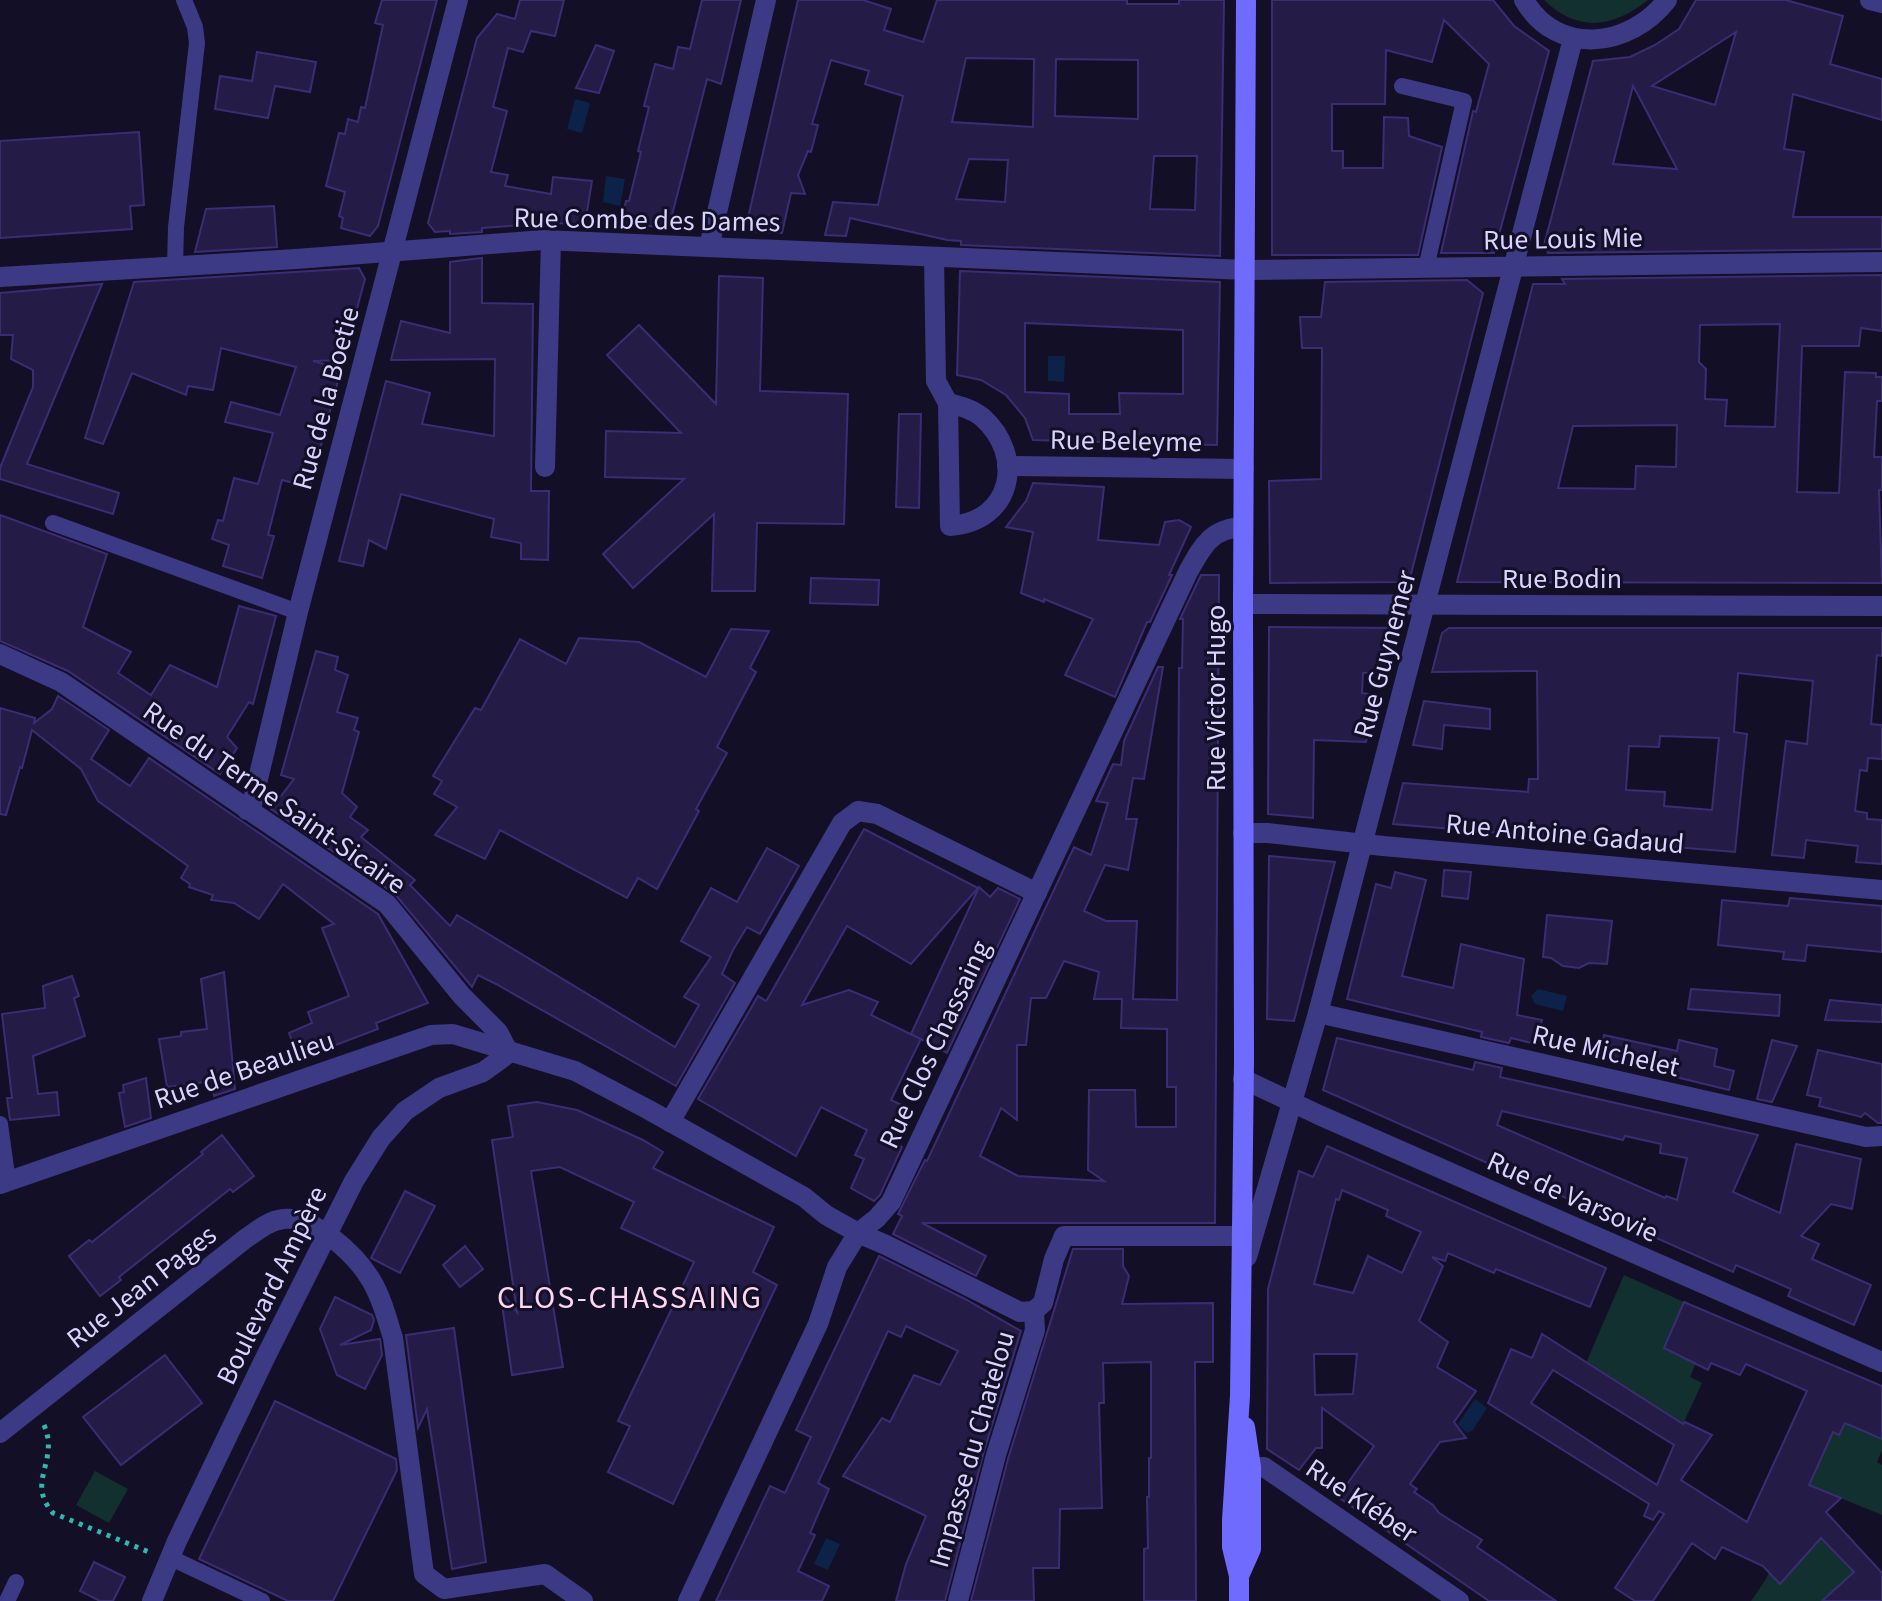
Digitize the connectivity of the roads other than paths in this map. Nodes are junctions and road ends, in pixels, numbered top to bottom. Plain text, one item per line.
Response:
1 (184, 0) edge
2 (458, 0) edge
3 (766, 0) edge
4 (1246, 0) edge
5 (1524, 0) edge
6 (1667, 0) edge
7 (1870, 0) edge
8 (1882, 3) edge
9 (1573, 39) junction
10 (1402, 86) dead end
11 (551, 240) junction
12 (709, 247) junction
13 (392, 252) junction
14 (934, 257) junction
15 (1882, 262) edge
16 (175, 267) junction
17 (1512, 267) junction
18 (1426, 268) junction
19 (1246, 270) junction
20 (0, 277) edge
21 (948, 403) junction
22 (1007, 466) junction
23 (545, 467) dead end
24 (1244, 469) junction
25 (53, 523) dead end
26 (1243, 527) junction
27 (1243, 604) junction
28 (1426, 605) junction
29 (1882, 606) edge
30 (298, 612) junction
31 (0, 654) edge
32 (247, 810) junction
33 (1243, 833) junction
34 (1362, 843) junction
35 (1882, 890) edge
36 (1037, 893) junction
37 (1318, 1013) junction
38 (509, 1053) junction
39 (1243, 1079) junction
40 (1292, 1103) junction
41 (670, 1122) junction
42 (0, 1124) edge
43 (1882, 1136) edge
44 (4, 1183) edge
45 (858, 1233) junction
46 (328, 1235) junction
47 (1241, 1236) junction
48 (1240, 1280) junction
49 (1034, 1311) junction
50 (1882, 1362) edge
51 (1240, 1396) junction
52 (0, 1433) edge
53 (1251, 1467) junction
54 (1232, 1482) junction
55 (169, 1564) junction
56 (1239, 1576) junction
57 (16, 1582) dead end
58 (7, 1601) edge
59 (152, 1601) edge
60 (262, 1601) edge
61 (583, 1601) edge
62 (688, 1601) edge
63 (958, 1601) edge
64 (1239, 1601) edge
65 (1459, 1601) edge

1 - 16 lane
2 - 13 street, Rue de la Boetie
3 - 12 street
4 - 19 main road, Rue Victor Hugo
5 - 9 street
6 - 9 street
7 - 8 street
9 - 17 street, Rue Guynemer
10 - 18 lane
11 - 12 street, Rue Combe des Dames
11 - 13 street, Rue Combe des Dames
11 - 23 street
12 - 14 street, Rue Combe des Dames
13 - 16 street, Rue Combe des Dames
13 - 30 street, Rue de la Boetie
14 - 19 street, Rue Combe des Dames
14 - 21 street
15 - 17 street, Rue Louis Mie
16 - 20 street, Rue Combe des Dames
17 - 18 street, Rue Louis Mie
17 - 28 street, Rue Guynemer
18 - 19 street, Rue Louis Mie
19 - 24 main road, Rue Victor Hugo
21 - 22 street
21 - 22 street
22 - 24 street, Rue Beleyme
24 - 26 main road, Rue Victor Hugo
25 - 30 lane
26 - 27 main road, Rue Victor Hugo
26 - 36 street, Rue Clos Chassaing
27 - 28 street, Rue Bodin
27 - 33 main road, Rue Victor Hugo
28 - 29 street, Rue Bodin
28 - 34 street, Rue Guynemer
30 - 32 street, Rue de la Boetie
31 - 32 street, Rue du Terme Saint-Sicaire
32 - 38 street, Rue du Terme Saint-Sicaire
33 - 34 street, Rue Antoine Gadaud
33 - 39 main road, Rue Victor Hugo
34 - 35 street, Rue Antoine Gadaud
34 - 37 street, Rue Guynemer
36 - 41 street
36 - 45 street, Rue Clos Chassaing
37 - 40 street, Rue Guynemer
37 - 43 street, Rue Michelet
38 - 41 street
38 - 44 street, Rue de Beaulieu
38 - 46 street, Boulevard Ampère
39 - 40 street, Rue de Varsovie
39 - 47 main road, Rue Victor Hugo
40 - 48 street, Rue Guynemer
40 - 50 street, Rue de Varsovie
41 - 45 street
42 - 44 lane
45 - 49 street
45 - 62 street, Rue Clos Chassaing
46 - 52 street, Rue Jean Pages
46 - 55 street, Boulevard Ampère
46 - 61 street, Rue Jean Pages
47 - 48 main road, Rue Victor Hugo
47 - 49 street, Impasse du Chatelou
48 - 51 main road, Rue Victor Hugo
49 - 63 street, Impasse du Chatelou
51 - 53 main road, Rue Victor Hugo
51 - 54 main road, Rue Victor Hugo
53 - 54 street
53 - 56 main road, Rue Victor Hugo
53 - 65 street, Rue Kléber
54 - 56 main road, Rue Victor Hugo
55 - 59 street, Boulevard Ampère
55 - 60 lane
56 - 64 main road, Rue Victor Hugo
57 - 58 lane

